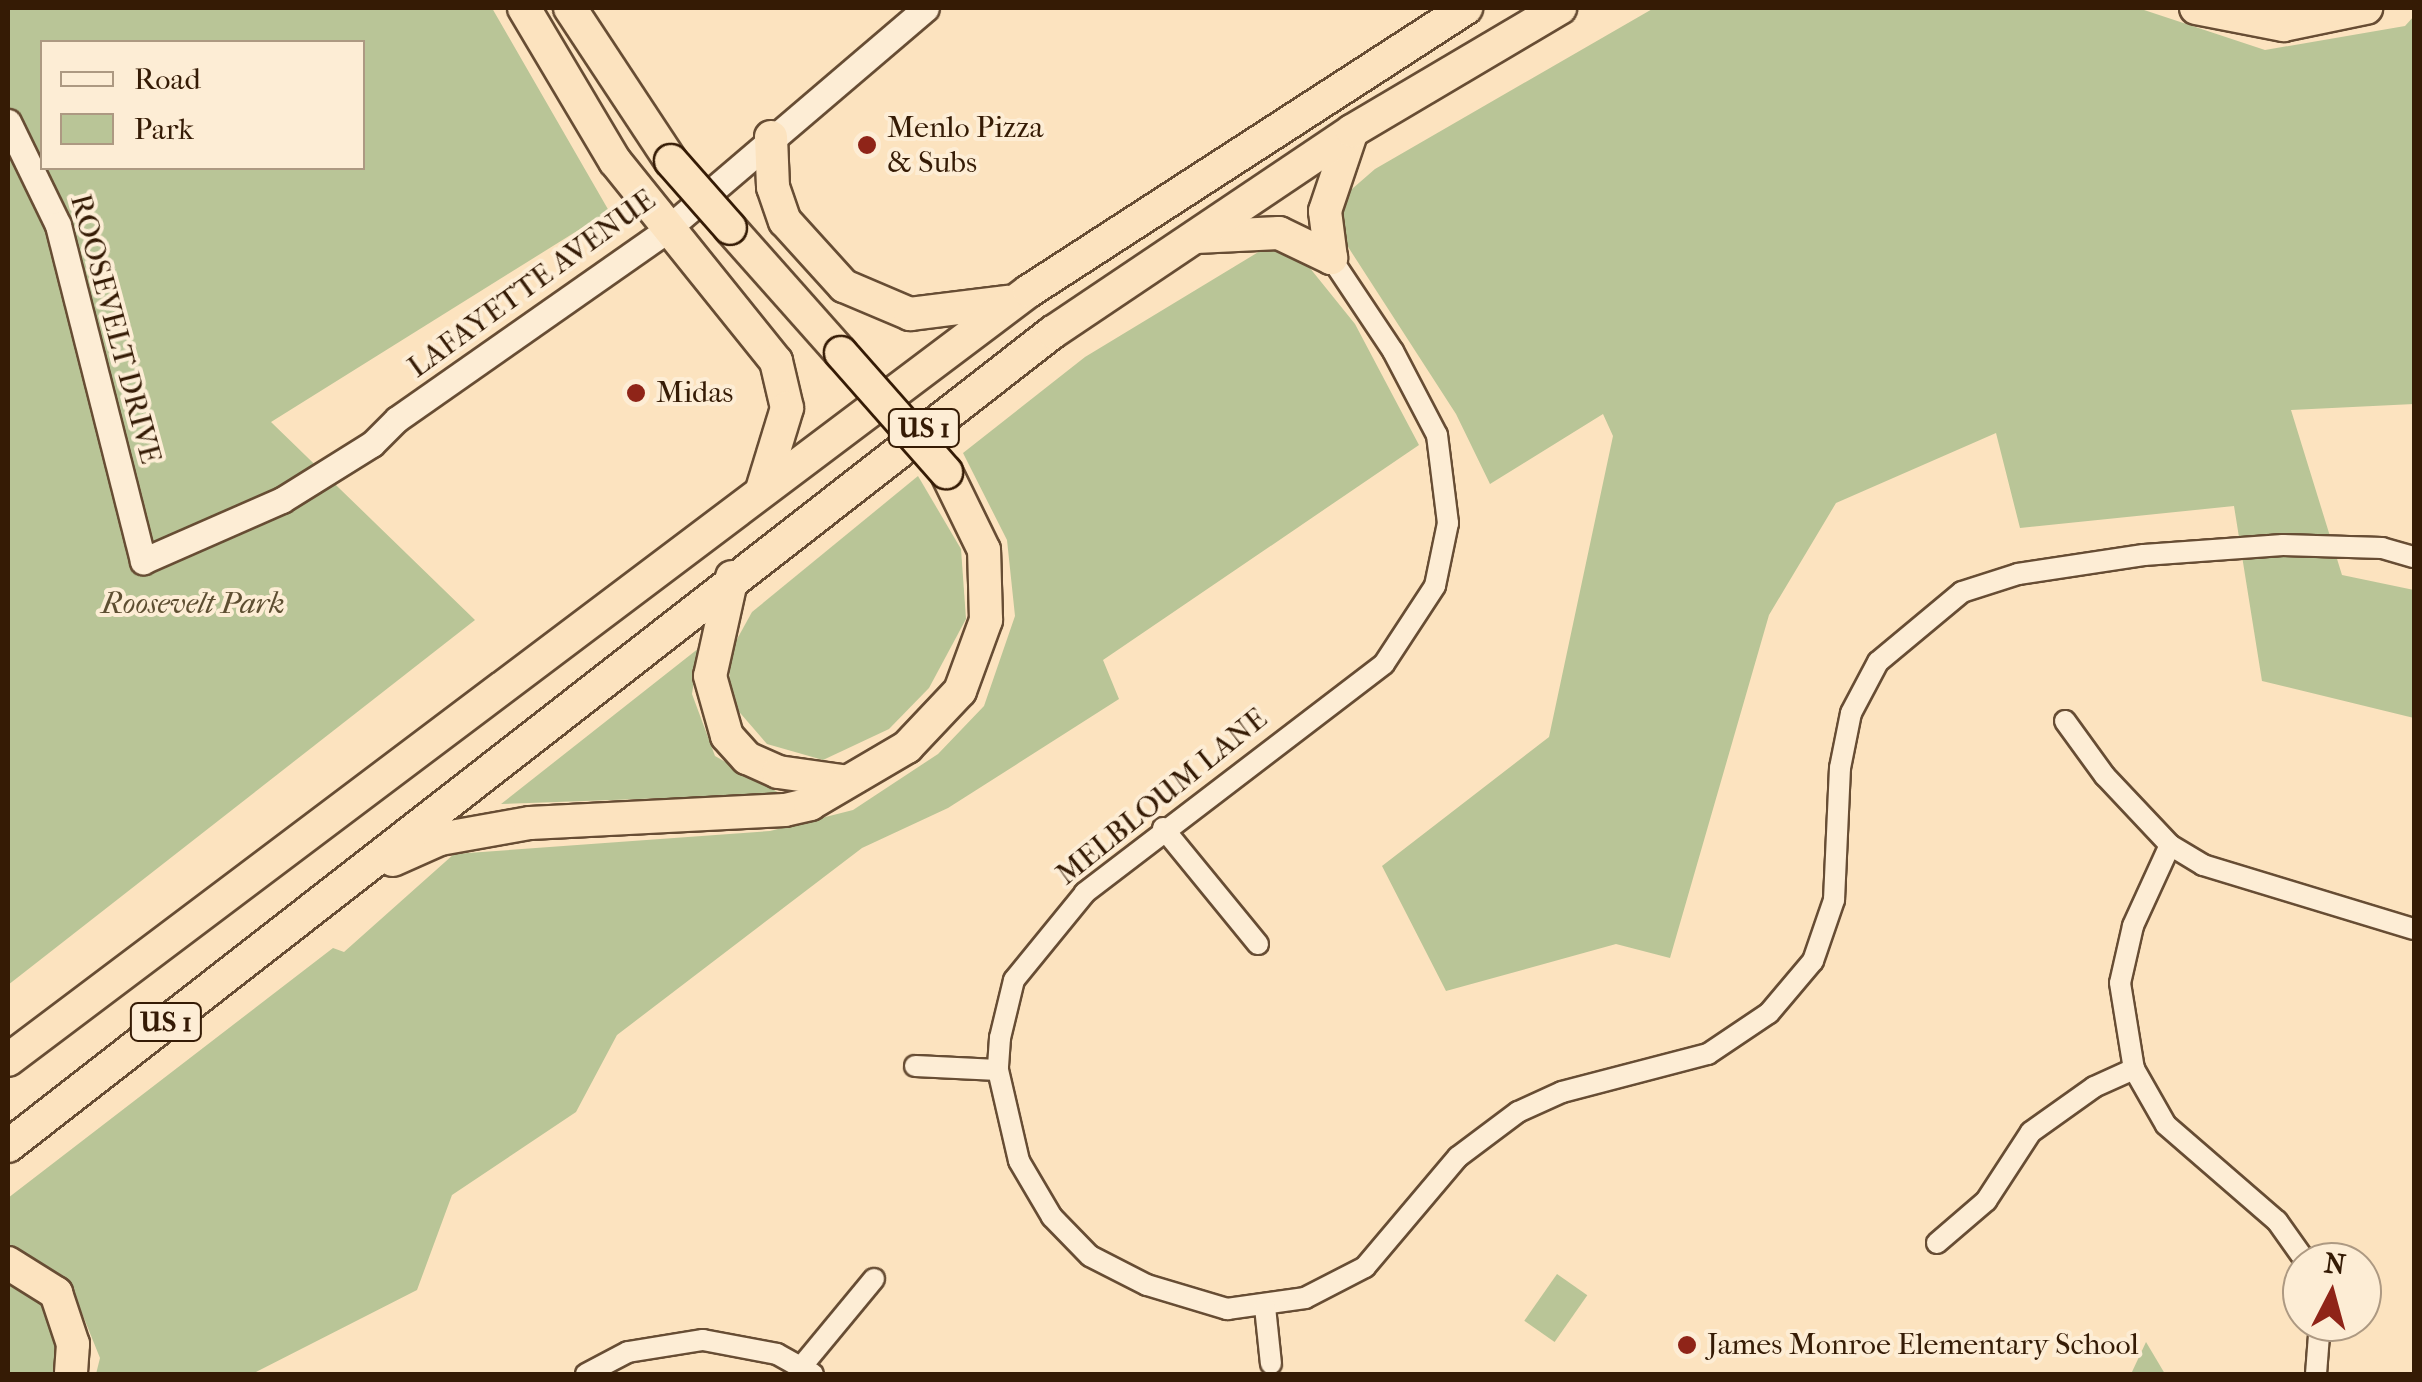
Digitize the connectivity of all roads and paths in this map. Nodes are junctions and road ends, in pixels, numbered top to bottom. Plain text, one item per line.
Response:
1 (524, 8) edge
2 (570, 8) edge
3 (926, 8) edge
4 (1466, 8) edge
5 (1560, 8) edge
6 (2196, 8) edge
7 (2366, 8) edge
8 (8, 122) edge
9 (1352, 132) junction
10 (771, 137) junction
11 (665, 231) junction
12 (1191, 238) junction
13 (1331, 258) junction
14 (1016, 301) junction
15 (762, 490) junction
16 (2414, 557) edge
17 (142, 561) joint
18 (732, 578) junction
19 (2065, 721) dead end
20 (842, 781) junction
21 (1162, 828) junction
22 (2170, 844) junction
23 (324, 899) junction
24 (2414, 929) edge
25 (1258, 944) dead end
26 (8, 1060) edge
27 (915, 1066) dead end
28 (2134, 1069) junction
29 (998, 1070) junction
30 (8, 1146) edge
31 (2291, 1242) edge
32 (1937, 1244) dead end
33 (8, 1263) edge
34 (874, 1279) dead end
35 (1265, 1308) junction
36 (2318, 1342) edge
37 (1271, 1364) dead end
38 (808, 1370) edge
39 (72, 1374) edge
40 (586, 1374) edge
41 (2316, 1374) edge

1 - 11 highway
2 - 20 highway, bridge
3 - 10 street, LAFAYETTE AVENUE
4 - 14 highway, US 1
5 - 9 highway, US 1
6 - 7 highway
8 - 17 street, ROOSEVELT DRIVE
9 - 12 highway, US 1
9 - 13 highway
10 - 11 street, LAFAYETTE AVENUE
10 - 14 highway
11 - 15 highway
11 - 17 street, LAFAYETTE AVENUE
12 - 13 highway
12 - 18 highway, US 1
13 - 21 street, MELBLOUM LANE
14 - 15 highway, US 1
15 - 26 highway, US 1
16 - 35 street, MELBLOUM LANE
18 - 20 highway
18 - 23 highway, US 1
19 - 22 street
20 - 23 highway
21 - 25 street
21 - 29 street, MELBLOUM LANE
22 - 24 street
22 - 28 street
23 - 30 highway, US 1
27 - 29 street
28 - 31 street
28 - 32 street
29 - 35 street, MELBLOUM LANE
33 - 39 highway
34 - 38 street
35 - 37 street
36 - 41 street
38 - 40 street

